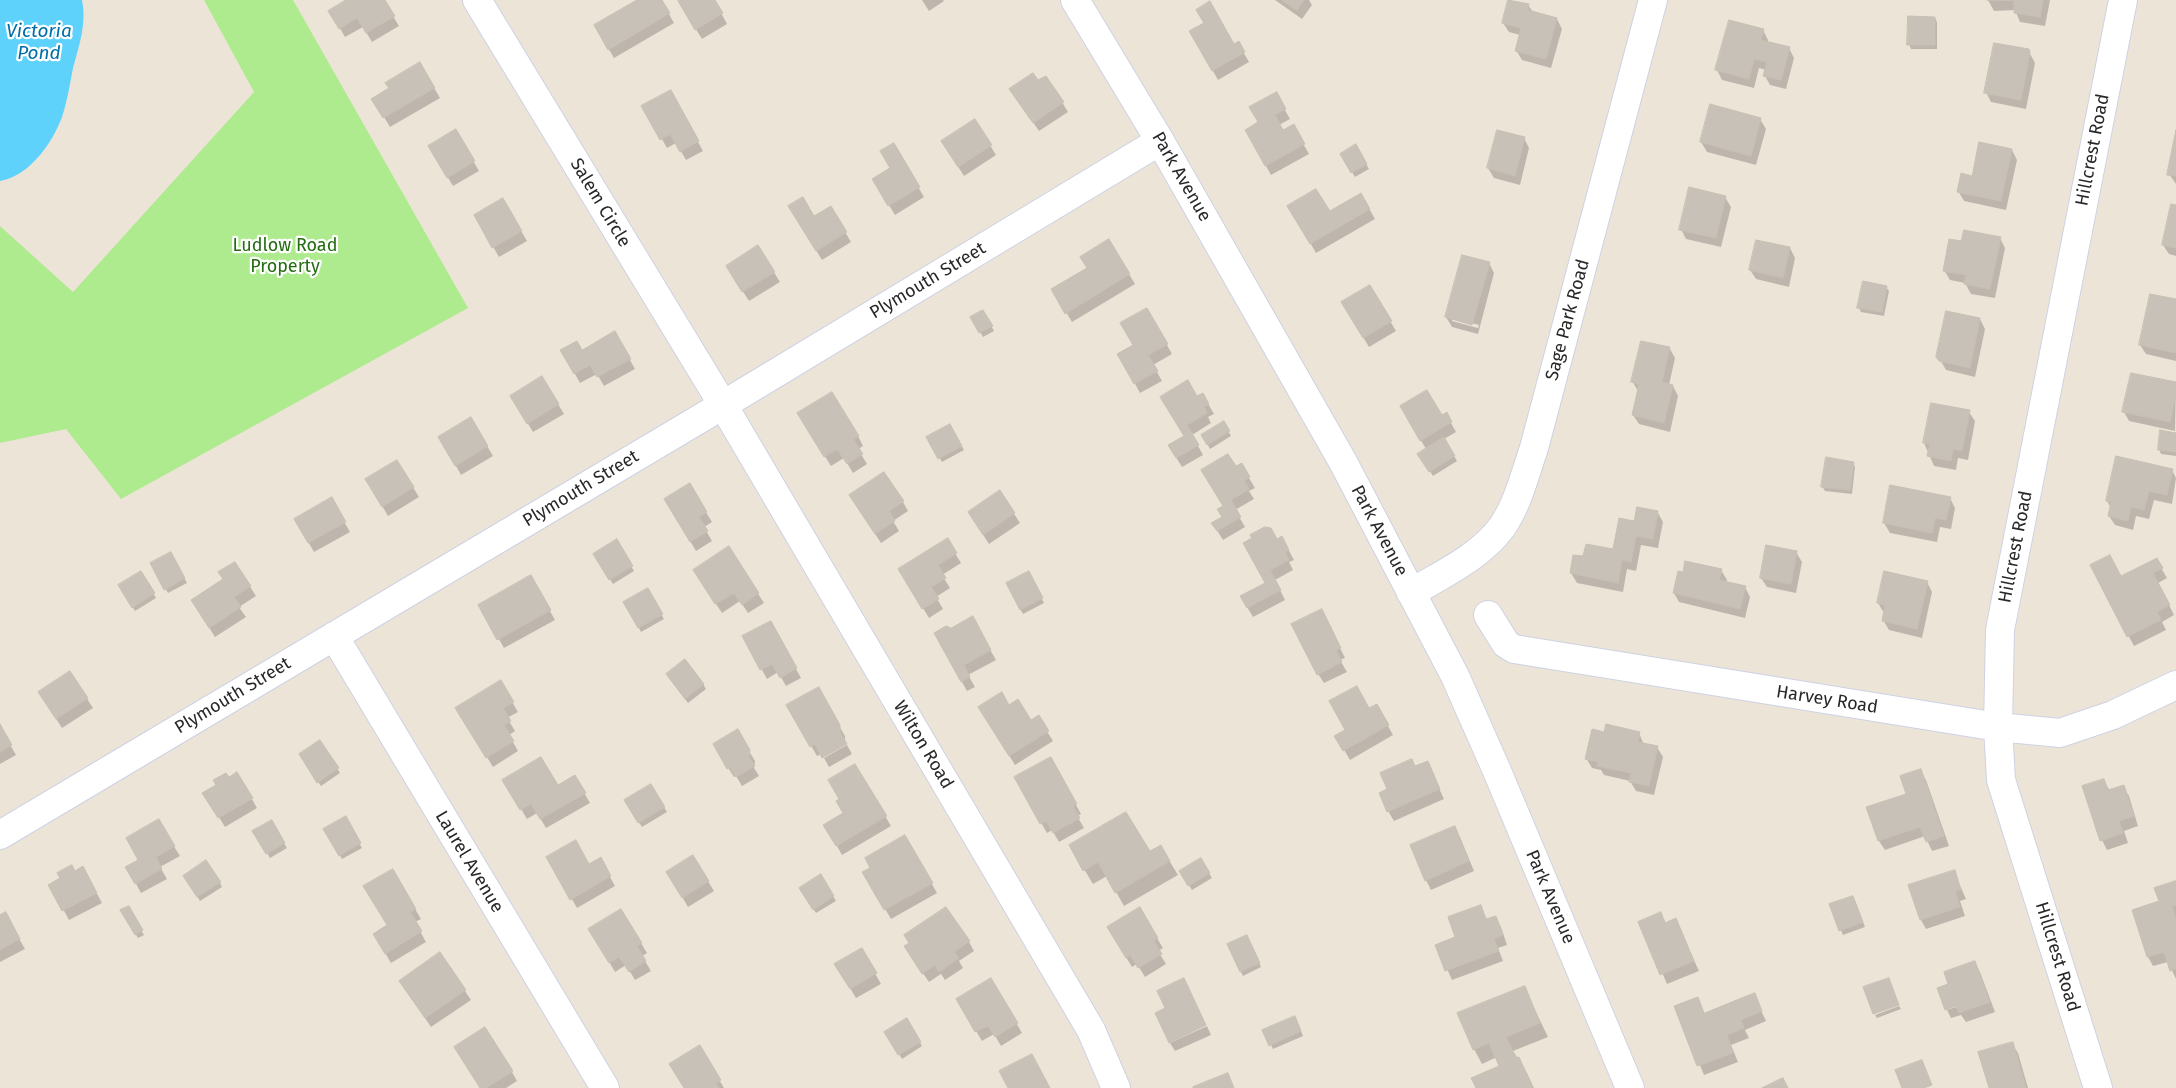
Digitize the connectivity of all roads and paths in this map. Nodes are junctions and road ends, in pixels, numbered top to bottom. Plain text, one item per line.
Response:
1 (477, 0) edge
2 (1653, 0) edge
3 (2123, 0) edge
4 (1082, 3) edge
5 (1160, 141) junction
6 (723, 405) junction
7 (1411, 593) junction
8 (1488, 615) dead end
9 (334, 636) junction
10 (2176, 685) edge
11 (1998, 727) junction
12 (0, 835) edge
13 (605, 1088) edge
14 (1116, 1088) edge
15 (1630, 1088) edge
16 (2098, 1088) edge

1 - 6 street, Salem Circle
2 - 7 street, Sage Park Road
3 - 11 street, Hillcrest Road
4 - 5 street, Park Avenue
5 - 6 street, Plymouth Street
5 - 7 street, Park Avenue
6 - 9 street, Plymouth Street
6 - 14 street, Wilton Road
7 - 15 street, Park Avenue
8 - 11 street, Harvey Road
9 - 12 street, Plymouth Street
9 - 13 street, Laurel Avenue
10 - 11 street, Harvey Road
11 - 16 street, Hillcrest Road

